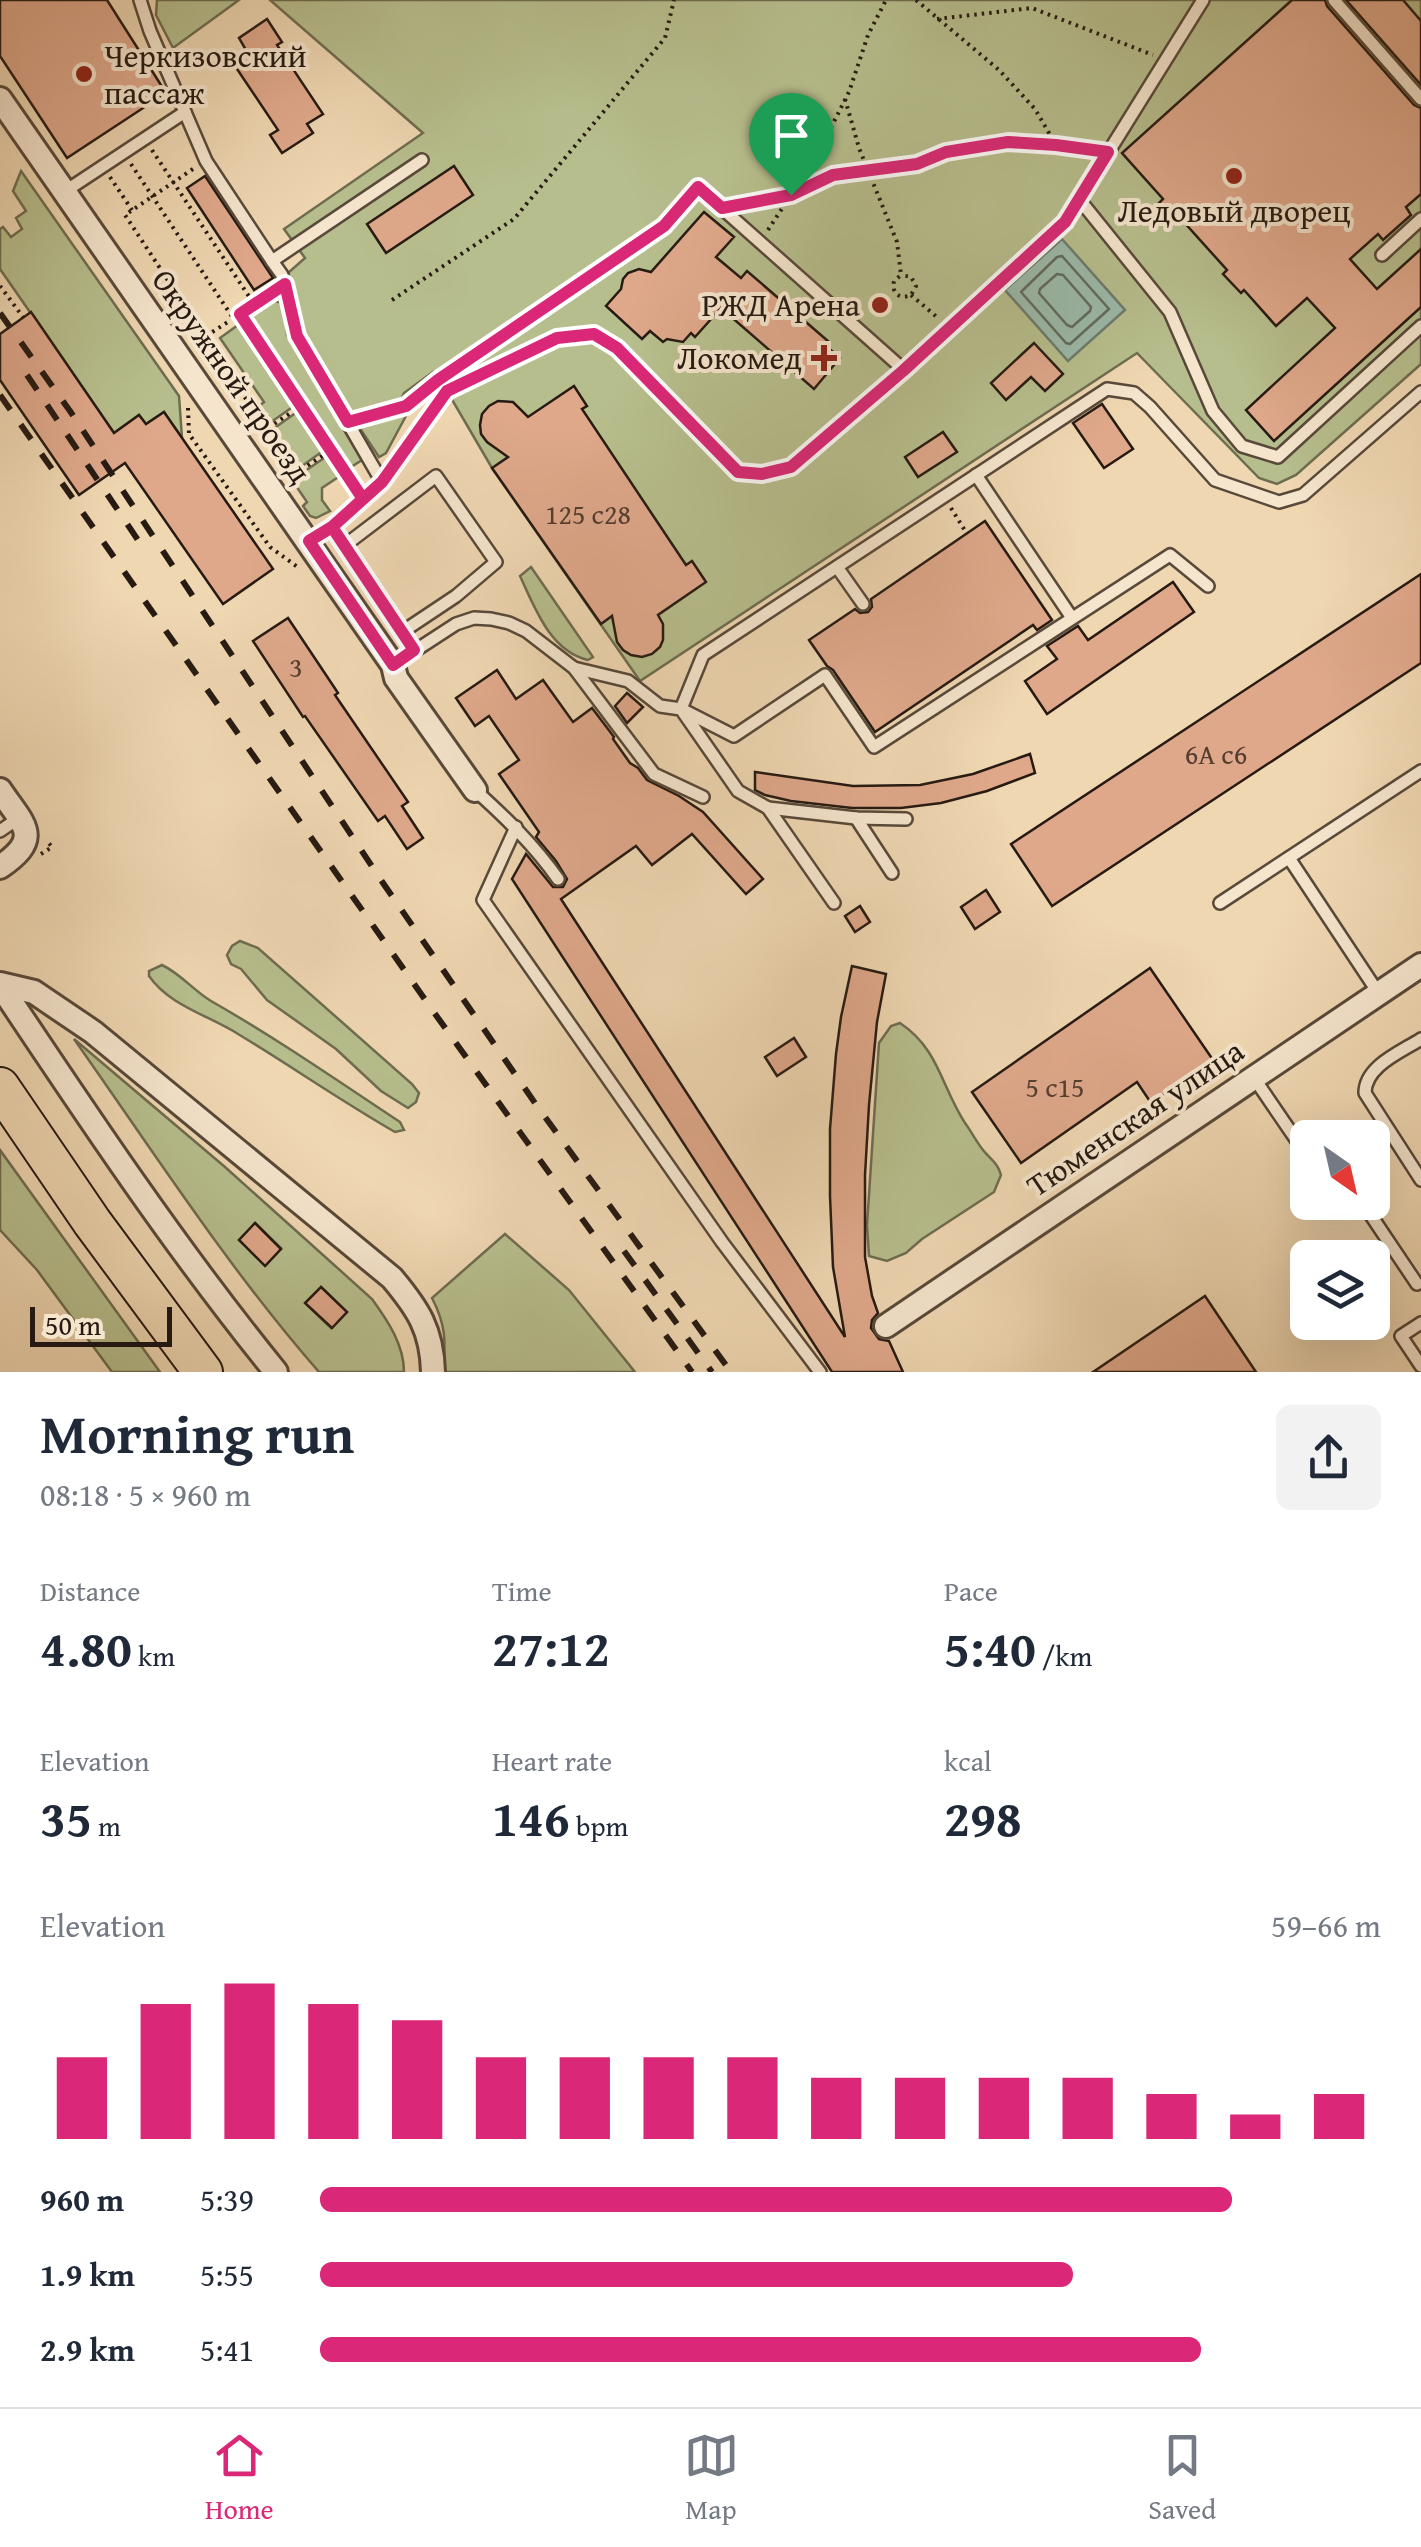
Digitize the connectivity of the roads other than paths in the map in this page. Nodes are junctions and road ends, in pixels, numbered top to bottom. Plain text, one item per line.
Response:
1 (140, 0) edge
2 (1203, 0) edge
3 (1334, 0) edge
4 (0, 99) edge
5 (1421, 99) edge
6 (185, 112) junction
7 (422, 160) dead end
8 (698, 187) road end
9 (64, 192) junction
10 (1079, 199) junction
11 (1421, 219) edge
12 (1382, 256) dead end
13 (272, 260) junction
14 (1421, 326) edge
15 (904, 370) junction
16 (1421, 392) edge
17 (976, 474) junction
18 (382, 482) junction
19 (332, 527) junction
20 (309, 541) junction
21 (344, 546) junction
22 (837, 566) junction
23 (1208, 586) dead end
24 (863, 604) dead end
25 (1072, 618) junction
26 (402, 632) junction
27 (414, 650) junction
28 (574, 668) junction
29 (391, 676) junction
30 (682, 710) junction
31 (1421, 771) edge
32 (0, 790) edge
33 (475, 790) joint
34 (703, 797) dead end
35 (768, 808) junction
36 (856, 818) junction
37 (906, 820) dead end
38 (10, 824) edge
39 (516, 827) junction
40 (1290, 858) junction
41 (0, 867) edge
42 (892, 873) dead end
43 (558, 879) dead end
44 (834, 903) dead end
45 (1220, 903) dead end
46 (1421, 965) edge
47 (0, 985) edge
48 (1378, 994) junction
49 (1421, 1038) edge
50 (1254, 1078) junction
51 (3, 1092) edge
52 (1290, 1131) edge
53 (1421, 1180) edge
54 (1374, 1220) edge
55 (1416, 1284) dead end
56 (1421, 1323) edge
57 (886, 1326) dead end
58 (1421, 1366) edge
59 (204, 1372) edge
60 (276, 1372) edge
61 (432, 1372) edge
62 (820, 1372) edge

1 - 6 lane
2 - 10 lane
3 - 5 lane
4 - 9 street, Окружной проезд
6 - 9 lane
6 - 13 lane
7 - 13 lane
8 - 15 lane
9 - 20 street, Окружной проезд
10 - 14 lane
10 - 15 lane
11 - 12 lane
13 - 18 lane
15 - 18 lane
16 - 17 lane
17 - 22 lane
17 - 25 lane
18 - 19 lane
19 - 20 lane
19 - 21 lane
20 - 29 street, Окружной проезд
21 - 26 lane
21 - 26 lane
22 - 24 lane
22 - 30 lane
23 - 25 lane
25 - 30 lane
26 - 27 lane
27 - 28 lane
27 - 29 lane
28 - 30 lane
28 - 34 lane
29 - 33 street, Окружной проезд
30 - 35 lane
31 - 40 lane
32 - 38 street
33 - 39 lane
35 - 36 lane
35 - 44 lane
36 - 37 lane
36 - 42 lane
38 - 41 street
39 - 43 lane
39 - 62 lane
40 - 45 lane
40 - 48 lane
46 - 48 street, Тюменская улица
47 - 60 street
47 - 61 street
48 - 50 street, Тюменская улица
49 - 53 lane
50 - 52 lane
50 - 57 street, Тюменская улица
51 - 59 main road
54 - 55 lane
56 - 58 lane

